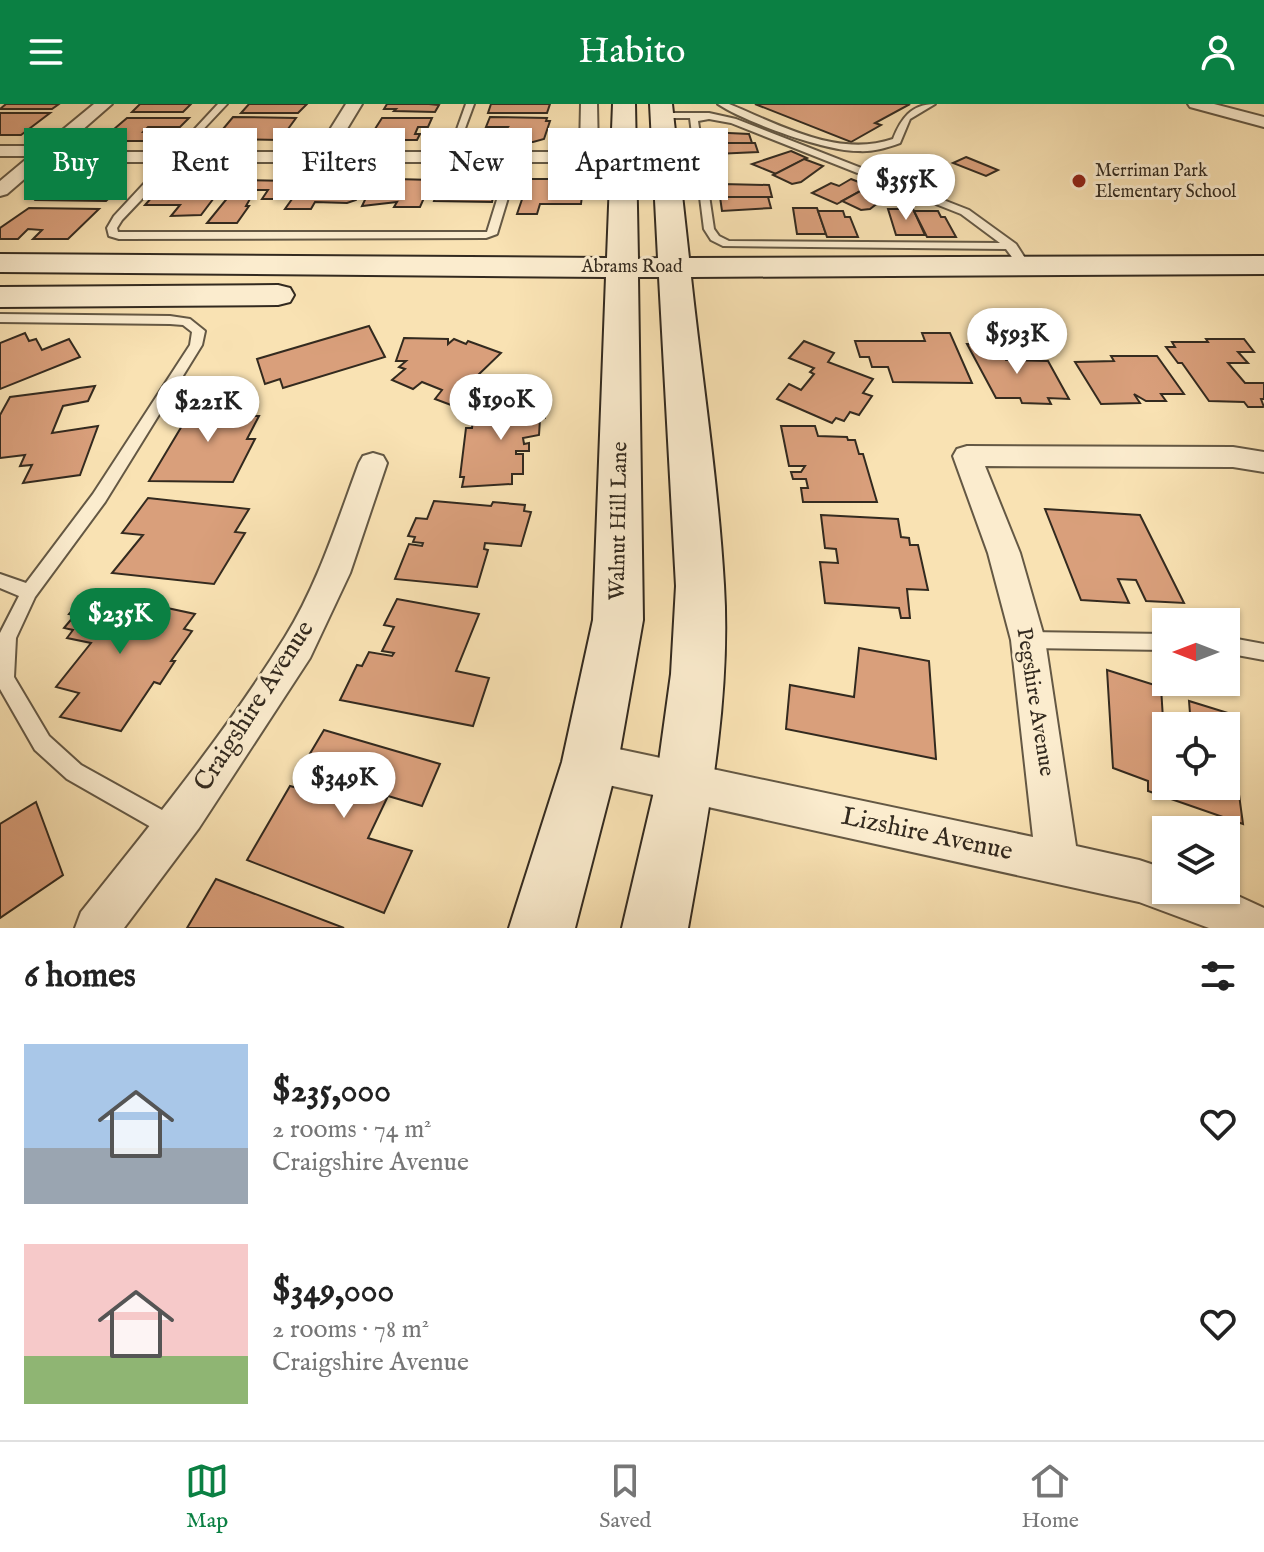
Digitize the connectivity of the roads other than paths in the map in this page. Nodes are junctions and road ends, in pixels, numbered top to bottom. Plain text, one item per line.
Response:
1 (104, 104) edge
2 (223, 104) edge
3 (354, 104) edge
4 (470, 104) edge
5 (589, 104) edge
6 (624, 104) edge
7 (722, 104) edge
8 (931, 104) edge
9 (1196, 104) edge
10 (662, 110) edge
11 (698, 116) junction
12 (1264, 122) edge
13 (75, 128) edge
14 (201, 128) edge
15 (339, 128) edge
16 (461, 128) edge
17 (0, 151) edge
18 (24, 153) edge
19 (532, 158) edge
20 (24, 170) edge
21 (0, 190) edge
22 (143, 191) edge
23 (502, 200) edge
24 (1018, 256) junction
25 (0, 263) edge
26 (1264, 265) edge
27 (622, 281) junction
28 (675, 281) junction
29 (1264, 295) edge
30 (0, 297) edge
31 (0, 318) edge
32 (1264, 462) edge
33 (373, 463) dead end
34 (0, 581) edge
35 (29, 592) junction
36 (1028, 640) junction
37 (1152, 642) edge
38 (1240, 648) edge
39 (1264, 652) edge
40 (590, 762) junction
41 (685, 783) junction
42 (173, 829) junction
43 (1057, 861) junction
44 (97, 928) edge
45 (542, 928) edge
46 (655, 928) edge
47 (1258, 928) edge

1 - 13 street
2 - 14 lane
3 - 15 street
4 - 16 lane
5 - 19 street
6 - 27 main road, Walnut Hill Lane
7 - 8 lane
9 - 12 street
10 - 11 lane
10 - 28 main road
11 - 24 lane
11 - 24 lane
17 - 18 street
20 - 21 street
22 - 23 lane
24 - 26 main road, Abrams Road
24 - 28 main road, Abrams Road
25 - 27 main road, Abrams Road
27 - 28 main road, Abrams Road
27 - 30 main road, Abrams Road
27 - 40 main road, Walnut Hill Lane
28 - 29 main road, Abrams Road
28 - 41 main road
31 - 35 lane
32 - 36 street, Pegshire Avenue
33 - 42 street, Craigshire Avenue
34 - 35 lane
35 - 42 lane
36 - 37 lane
36 - 43 street, Pegshire Avenue
38 - 39 lane
40 - 41 street, Lizshire Avenue
40 - 45 main road, Walnut Hill Lane
41 - 43 street, Lizshire Avenue
41 - 46 main road
42 - 44 street, Craigshire Avenue
43 - 47 street, Lizshire Avenue

